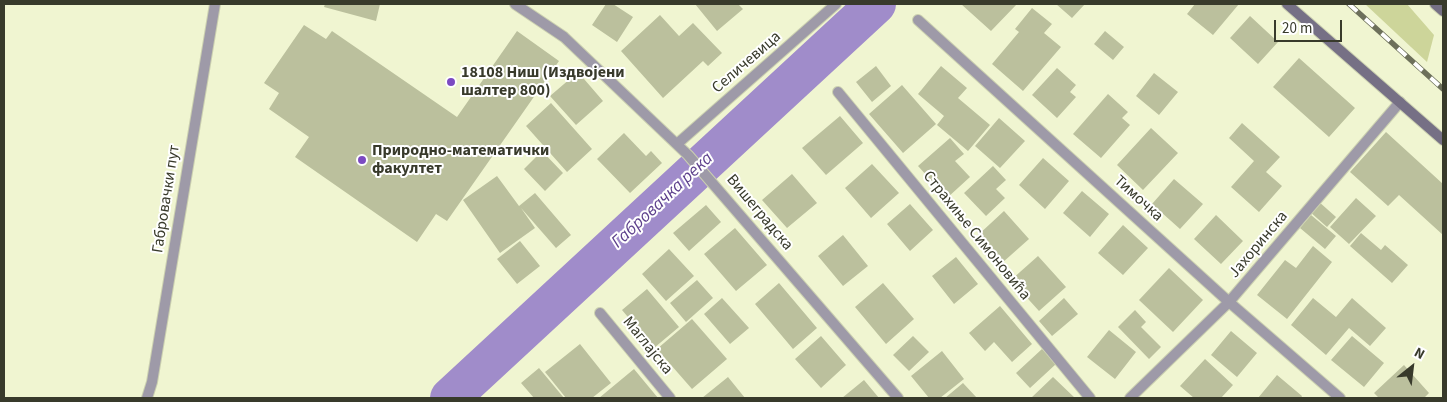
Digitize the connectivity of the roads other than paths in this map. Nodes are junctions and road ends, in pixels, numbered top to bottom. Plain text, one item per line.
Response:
1 (215, 4) edge
2 (515, 4) edge
3 (836, 4) edge
4 (1287, 4) edge
5 (1435, 4) edge
6 (1443, 12) edge
7 (918, 20) dead end
8 (838, 92) dead end
9 (1400, 102) junction
10 (1443, 140) edge
11 (677, 144) junction
12 (1229, 302) junction
13 (600, 313) dead end
14 (147, 398) edge
15 (670, 398) edge
16 (898, 398) edge
17 (1090, 398) edge
18 (1130, 398) edge
19 (1340, 398) edge

1 - 14 street, Габровачки пут
2 - 11 street, Вишеградска
3 - 11 street, Селичевица
4 - 9 street
5 - 6 street
7 - 12 street, Тимочка
8 - 17 street, Страхиње Симоновића
9 - 10 street
9 - 12 street, Јахоринска
11 - 16 street, Вишеградска
12 - 18 street, Јахоринска
12 - 19 street, Тимочка
13 - 15 street, Маглајска

